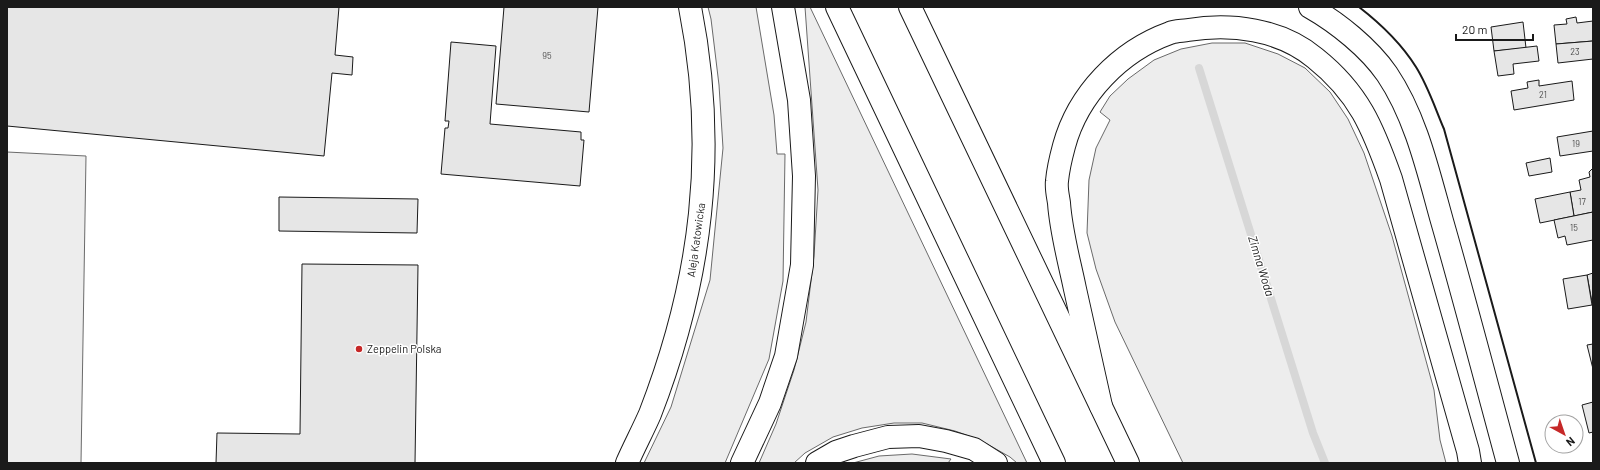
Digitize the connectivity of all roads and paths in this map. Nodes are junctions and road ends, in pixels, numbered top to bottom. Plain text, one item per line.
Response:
1 (690, 7) edge
2 (783, 7) edge
3 (837, 7) edge
4 (910, 7) edge
5 (1310, 7) edge
6 (1101, 406) junction
7 (627, 463) edge
8 (742, 463) edge
9 (817, 463) edge
10 (996, 463) edge
11 (1054, 463) edge
12 (1128, 463) edge
13 (1470, 463) edge
14 (1508, 463) edge

1 - 7 main road, Aleja Katowicka
2 - 8 main road
3 - 11 main road
4 - 6 main road
5 - 14 main road
6 - 12 main road
6 - 13 main road
9 - 10 main road

